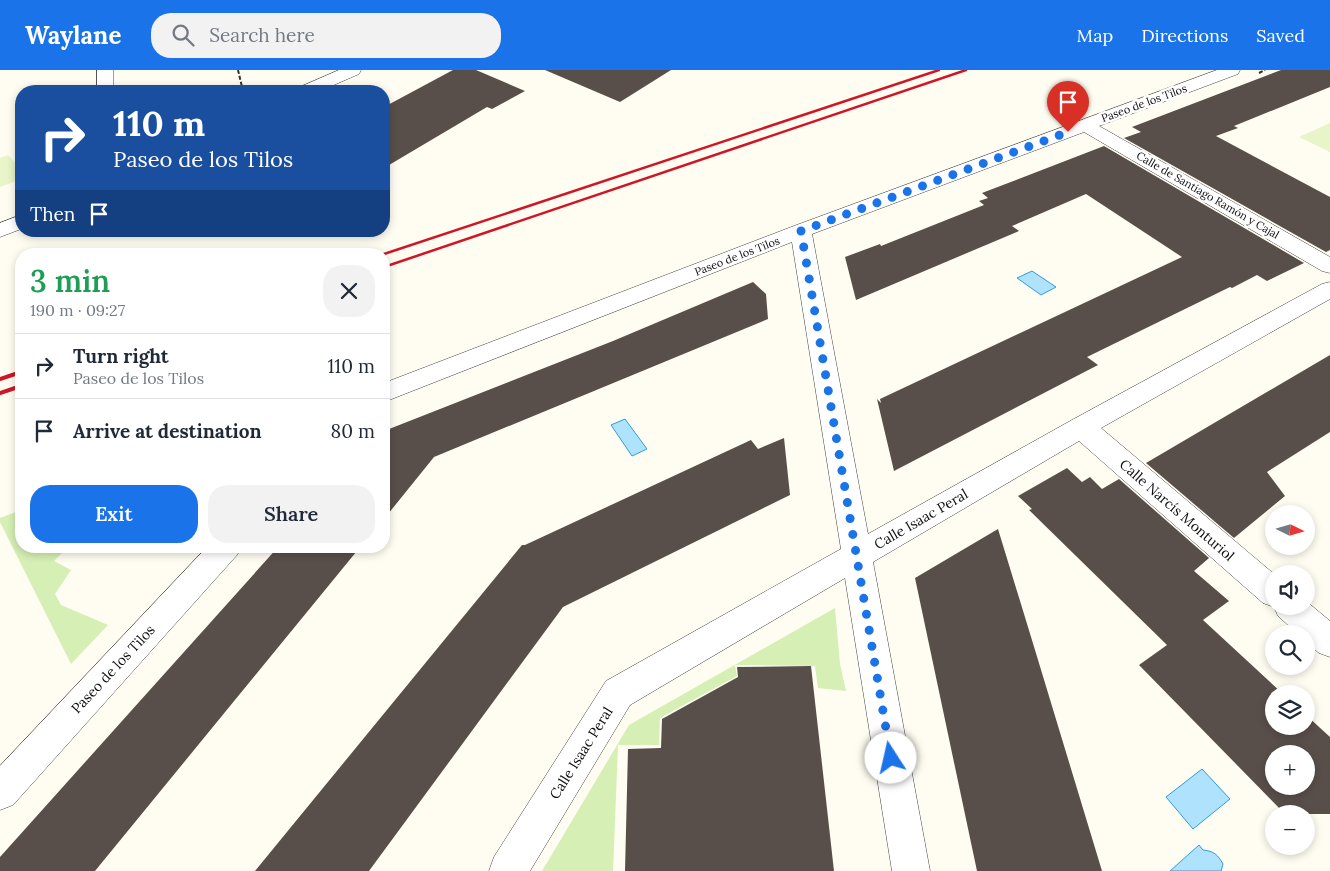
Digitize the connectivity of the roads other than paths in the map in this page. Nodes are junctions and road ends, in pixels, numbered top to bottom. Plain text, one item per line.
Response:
1 (105, 70) edge
2 (352, 70) edge
3 (1232, 70) edge
4 (105, 85) edge
5 (319, 85) edge
6 (1085, 125) junction
7 (15, 224) edge
8 (0, 231) edge
9 (801, 231) junction
10 (1330, 266) edge
11 (1330, 289) edge
12 (390, 390) edge
13 (1081, 427) junction
14 (221, 553) edge
15 (856, 556) junction
16 (1265, 585) edge
17 (1299, 615) edge
18 (1330, 642) edge
19 (0, 792) edge
20 (508, 871) edge
21 (911, 871) edge

1 - 4 street
2 - 5 street
3 - 6 street, Paseo de los Tilos
6 - 9 street, Paseo de los Tilos
6 - 10 street, Calle de Santiago Ramón y Cajal
7 - 8 street
9 - 12 street, Paseo de los Tilos
9 - 15 street
11 - 13 street, Calle Isaac Peral
13 - 15 street, Calle Isaac Peral
13 - 16 street, Calle Narcís Monturiol
14 - 19 street, Paseo de los Tilos
15 - 20 street, Calle Isaac Peral
15 - 21 street
17 - 18 street

